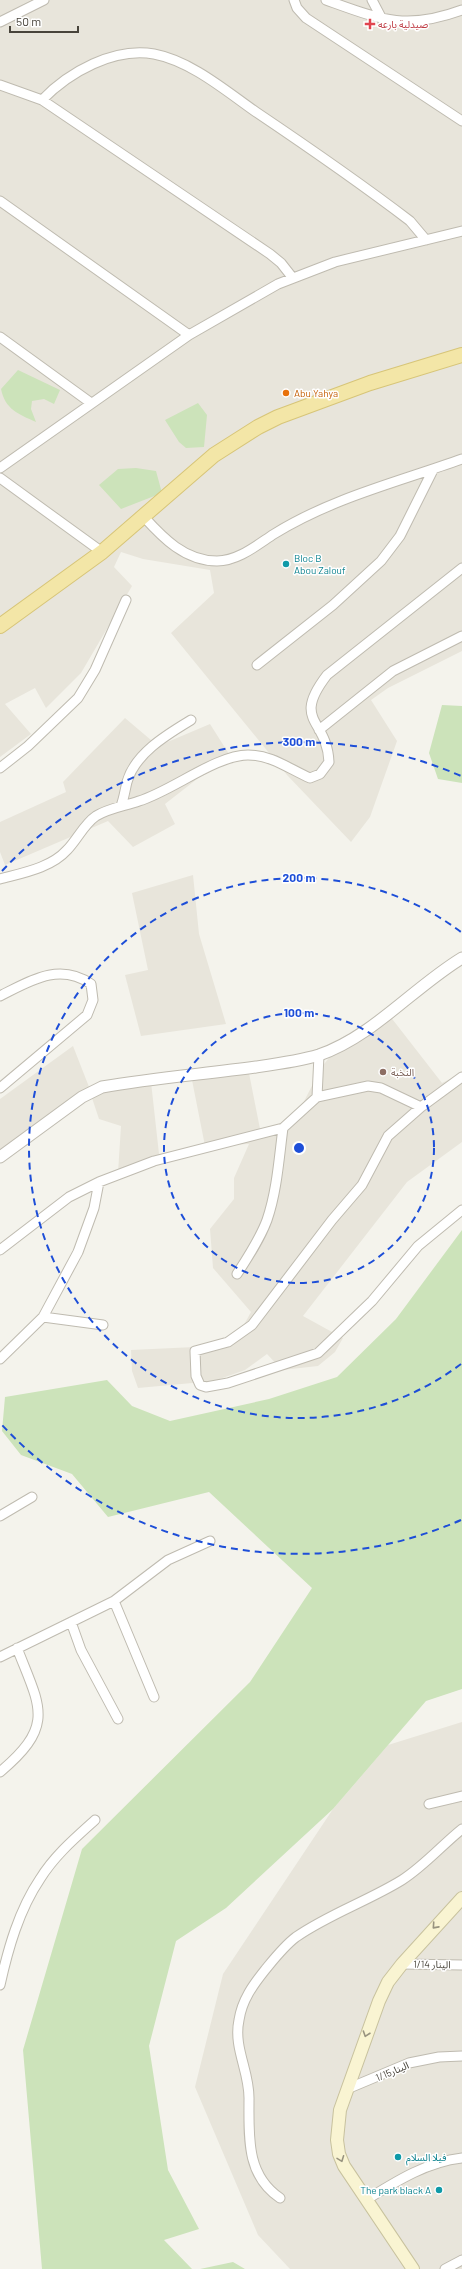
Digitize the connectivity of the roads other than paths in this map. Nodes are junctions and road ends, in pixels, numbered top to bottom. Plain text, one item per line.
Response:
1 (44, 0) edge
2 (294, 0) edge
3 (326, 0) edge
4 (372, 0) edge
5 (462, 10) edge
6 (382, 19) junction
7 (0, 22) edge
8 (0, 85) edge
9 (42, 100) junction
10 (462, 121) edge
11 (0, 201) edge
12 (462, 231) edge
13 (426, 240) junction
14 (292, 277) junction
15 (189, 335) junction
16 (0, 337) edge
17 (462, 355) edge
18 (91, 403) junction
19 (462, 459) edge
20 (0, 468) edge
21 (433, 470) junction
22 (0, 478) edge
23 (144, 517) junction
24 (102, 552) junction
25 (462, 568) edge
26 (126, 600) dead end
27 (0, 626) edge
28 (462, 636) edge
29 (257, 665) dead end
30 (191, 720) dead end
31 (319, 730) junction
32 (0, 768) edge
33 (122, 806) junction
34 (0, 879) edge
35 (462, 958) edge
36 (0, 996) edge
37 (319, 1055) junction
38 (462, 1077) edge
39 (0, 1088) edge
40 (317, 1097) junction
41 (421, 1107) junction
42 (283, 1128) junction
43 (0, 1157) edge
44 (99, 1182) junction
45 (462, 1210) edge
46 (0, 1250) edge
47 (236, 1274) dead end
48 (43, 1317) junction
49 (103, 1325) dead end
50 (0, 1359) edge
51 (32, 1497) dead end
52 (0, 1516) edge
53 (210, 1541) dead end
54 (114, 1601) junction
55 (71, 1622) junction
56 (17, 1648) junction
57 (0, 1657) edge
58 (154, 1698) dead end
59 (118, 1719) dead end
60 (0, 1772) edge
61 (462, 1796) edge
62 (429, 1804) dead end
63 (95, 1820) dead end
64 (462, 1829) edge
65 (462, 1898) edge
66 (402, 1964) junction
67 (462, 1965) edge
68 (0, 1985) edge
69 (462, 2056) edge
70 (348, 2089) junction
71 (462, 2158) edge
72 (280, 2198) dead end
73 (366, 2200) junction
74 (462, 2260) edge
75 (413, 2269) edge
76 (444, 2269) edge

1 - 7 street
2 - 10 street
3 - 6 street
4 - 6 street
5 - 6 street
8 - 9 street
9 - 13 street
9 - 14 street
11 - 15 street
12 - 13 street
13 - 14 street
14 - 15 street
15 - 18 street
16 - 18 street
17 - 23 main road
18 - 20 street
19 - 21 street
21 - 23 street
21 - 29 street
22 - 24 street
23 - 24 main road
24 - 27 main road
25 - 31 street
26 - 32 street
28 - 31 street
30 - 33 street
31 - 33 street
33 - 34 street
35 - 37 street
36 - 39 street
37 - 40 street
37 - 43 street
38 - 41 street
40 - 41 street
40 - 42 street
41 - 45 street
42 - 44 street
42 - 47 street
44 - 46 street
44 - 48 street
48 - 49 street
48 - 50 street
51 - 52 street
53 - 54 street
54 - 55 street
54 - 58 street
55 - 56 street
55 - 59 street
56 - 57 street
56 - 60 street
61 - 62 street
63 - 68 street
64 - 72 street
65 -> 66 main road
66 - 67 street, الينار 1/14
66 -> 70 main road
69 - 70 street, الينار1/15
70 -> 73 main road
71 - 73 street
73 - 75 main road
74 - 76 street

